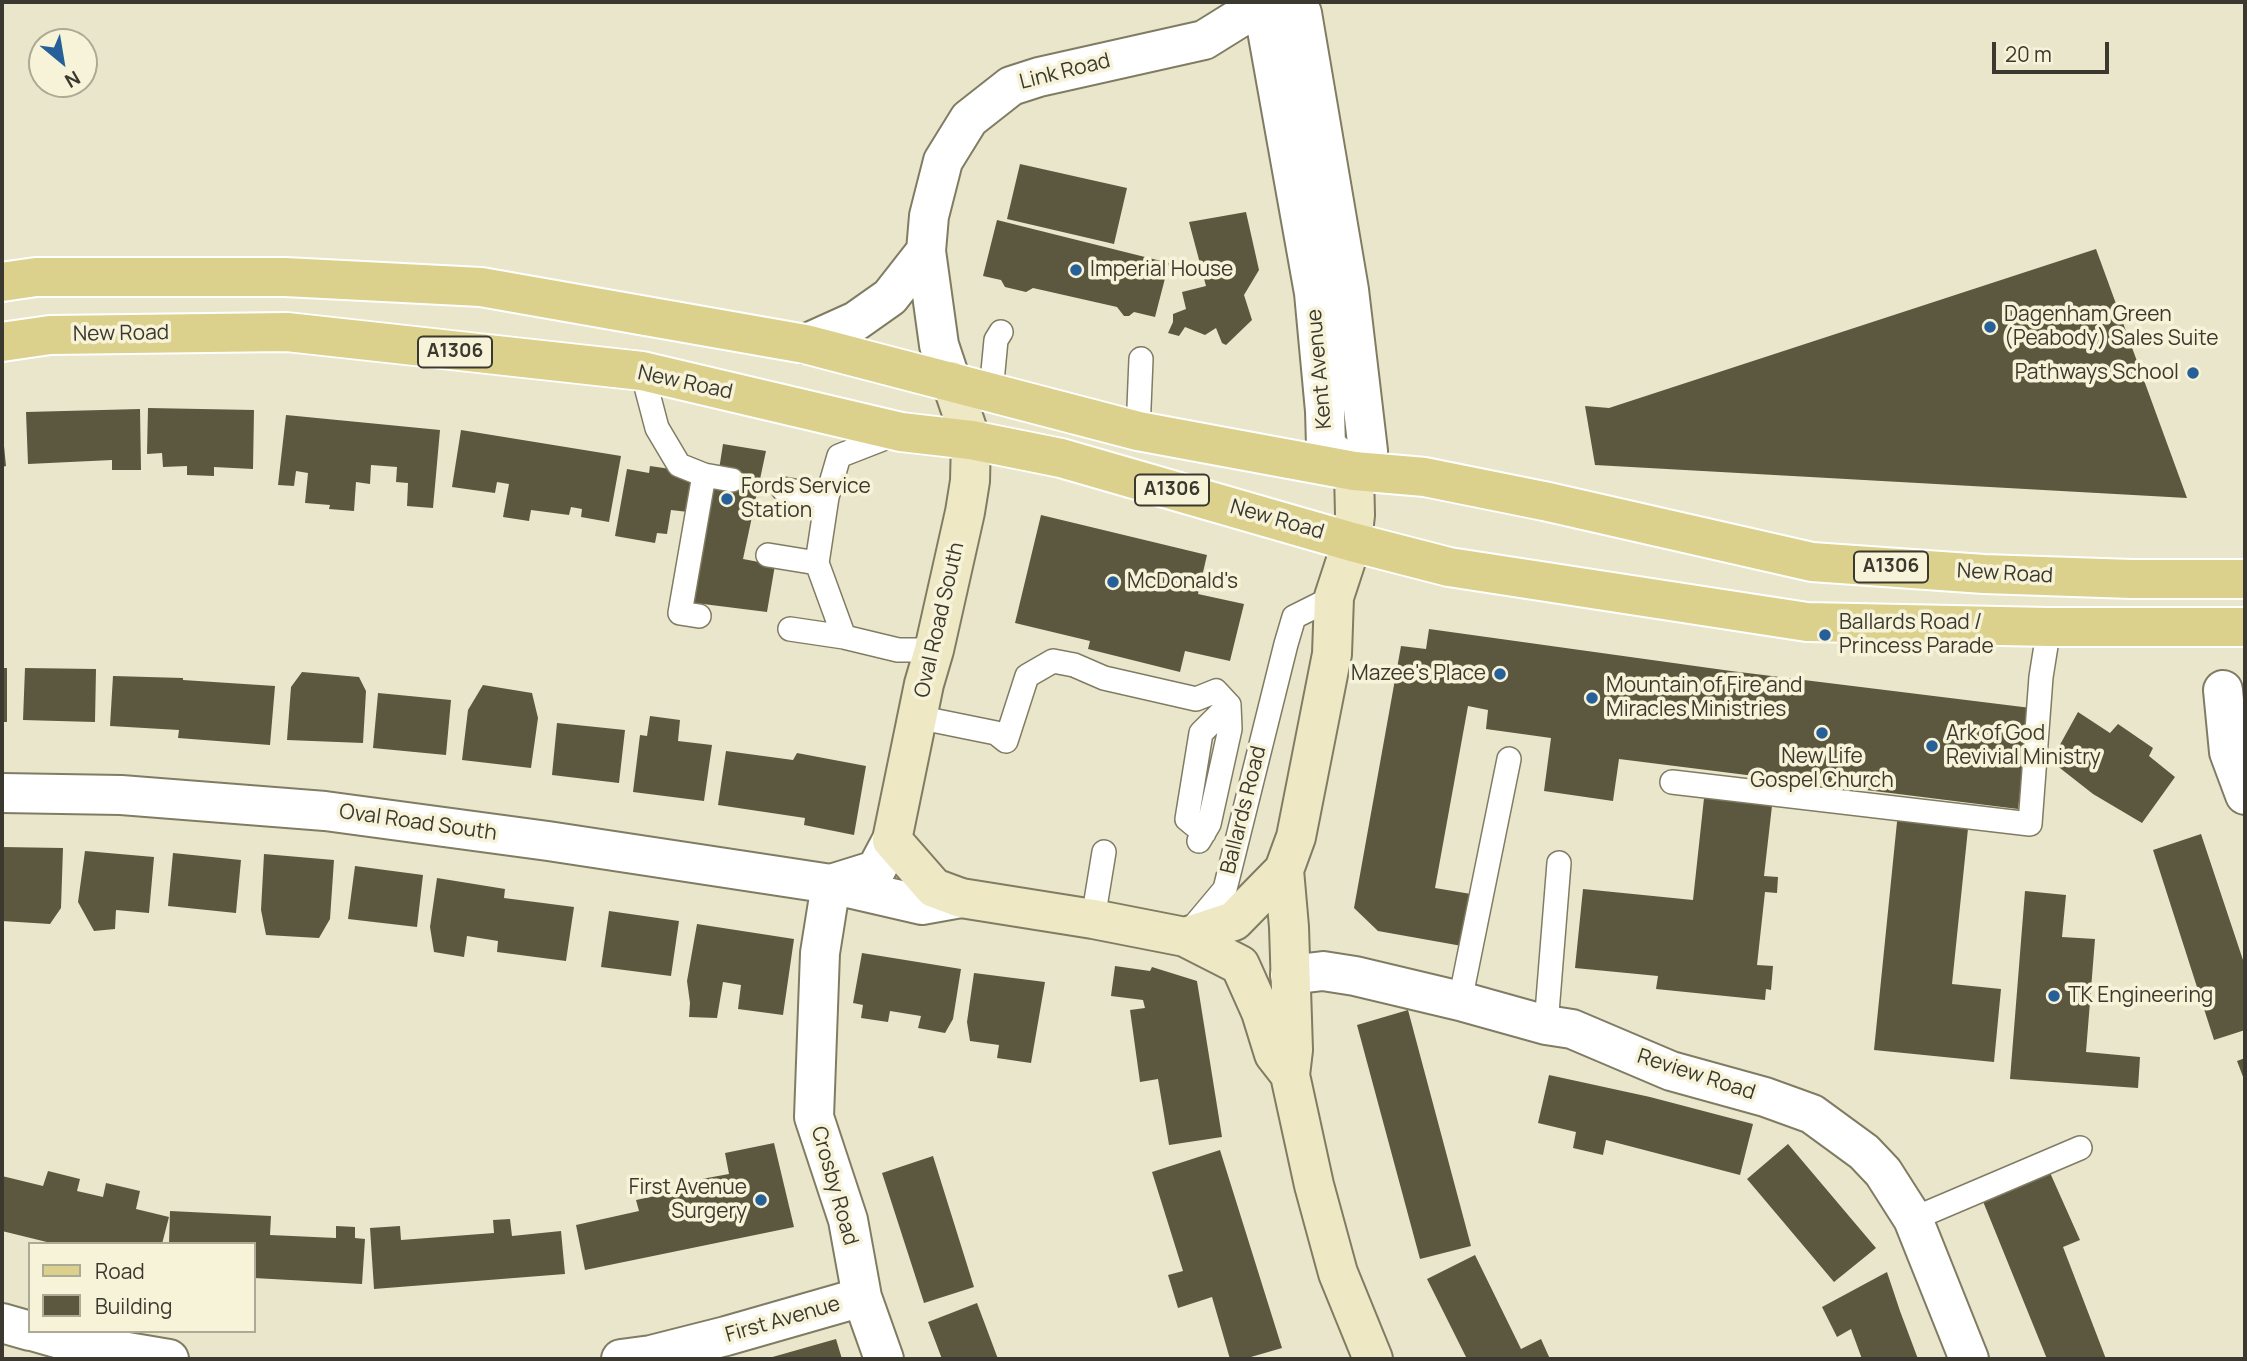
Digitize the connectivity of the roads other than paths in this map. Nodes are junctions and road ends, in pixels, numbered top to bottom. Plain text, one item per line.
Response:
1 (1288, 9) edge
2 (926, 251) junction
3 (2, 282) edge
4 (1001, 331) dead end
5 (2, 342) edge
6 (805, 344) junction
7 (1141, 359) dead end
8 (642, 371) junction
9 (951, 381) junction
10 (991, 392) junction
11 (1138, 431) junction
12 (901, 432) junction
13 (971, 440) junction
14 (1354, 471) junction
15 (704, 475) junction
16 (732, 480) dead end
17 (783, 489) dead end
18 (827, 497) junction
19 (1352, 542) junction
20 (768, 555) dead end
21 (817, 563) junction
22 (2245, 579) edge
23 (1334, 597) junction
24 (699, 616) dead end
25 (2049, 627) junction
26 (2245, 627) edge
27 (790, 629) dead end
28 (844, 637) junction
29 (934, 650) junction
30 (2223, 690) dead end
31 (918, 717) junction
32 (1509, 759) dead end
33 (1672, 782) dead end
34 (2, 793) edge
35 (2245, 795) edge
36 (1201, 837) dead end
37 (892, 840) junction
38 (1104, 852) dead end
39 (1559, 863) dead end
40 (1284, 870) junction
41 (831, 884) junction
42 (961, 898) junction
43 (1093, 919) junction
44 (1185, 937) junction
45 (1290, 975) junction
46 (1460, 1001) junction
47 (1546, 1025) junction
48 (1290, 1075) junction
49 (2080, 1148) dead end
50 (1913, 1219) junction
51 (862, 1297) junction
52 (2, 1323) edge
53 (28, 1330) edge
54 (38, 1333) edge
55 (169, 1359) edge
56 (621, 1359) edge
57 (884, 1359) edge
58 (1373, 1359) edge
59 (1969, 1359) edge

1 - 2 street, Link Road
1 - 14 street, Kent Avenue
2 - 6 street
2 - 9 street, Link Road
3 - 6 main road, New Road / A1306
4 - 10 lane
5 - 8 main road, New Road / A1306
6 - 9 main road, New Road / A1306
7 - 11 lane
8 - 12 main road, New Road / A1306
8 - 15 lane
9 - 10 main road, New Road / A1306
9 - 13 main road
10 - 11 main road, New Road / A1306
11 - 14 main road, New Road / A1306
12 - 13 main road, New Road / A1306
12 - 18 lane
13 - 19 main road, New Road / A1306
13 - 29 main road, Oval Road South
14 - 19 main road, New Road
14 - 22 main road, New Road / A1306
15 - 16 lane
15 - 24 lane
17 - 18 lane
18 - 21 lane
19 - 23 main road
19 - 25 main road, New Road / A1306
20 - 21 lane
21 - 28 lane
23 - 40 main road
23 - 44 lane, Ballards Road
25 - 26 main road, New Road / A1306
25 - 33 lane
27 - 28 lane
28 - 29 lane
29 - 31 main road, Oval Road South
30 - 35 street
31 - 36 lane
31 - 37 main road, Oval Road South
32 - 46 lane
34 - 41 street, Oval Road South
37 - 41 street, Oval Road South
37 - 42 main road, Oval Road South
38 - 43 lane
39 - 47 lane
40 - 44 main road, Oval Road South
40 - 45 main road
41 - 42 street, Oval Road South
41 - 51 street, Crosby Road
42 - 43 main road, Oval Road South
43 - 44 main road, Oval Road South
44 - 48 main road
45 - 46 street, Review Road
45 - 48 main road
46 - 47 street, Review Road
47 - 50 street, Review Road
48 - 58 main road
49 - 50 lane
50 - 59 street, Review Road
51 - 56 street, First Avenue
51 - 57 street, Crosby Road
52 - 53 street
54 - 55 street

